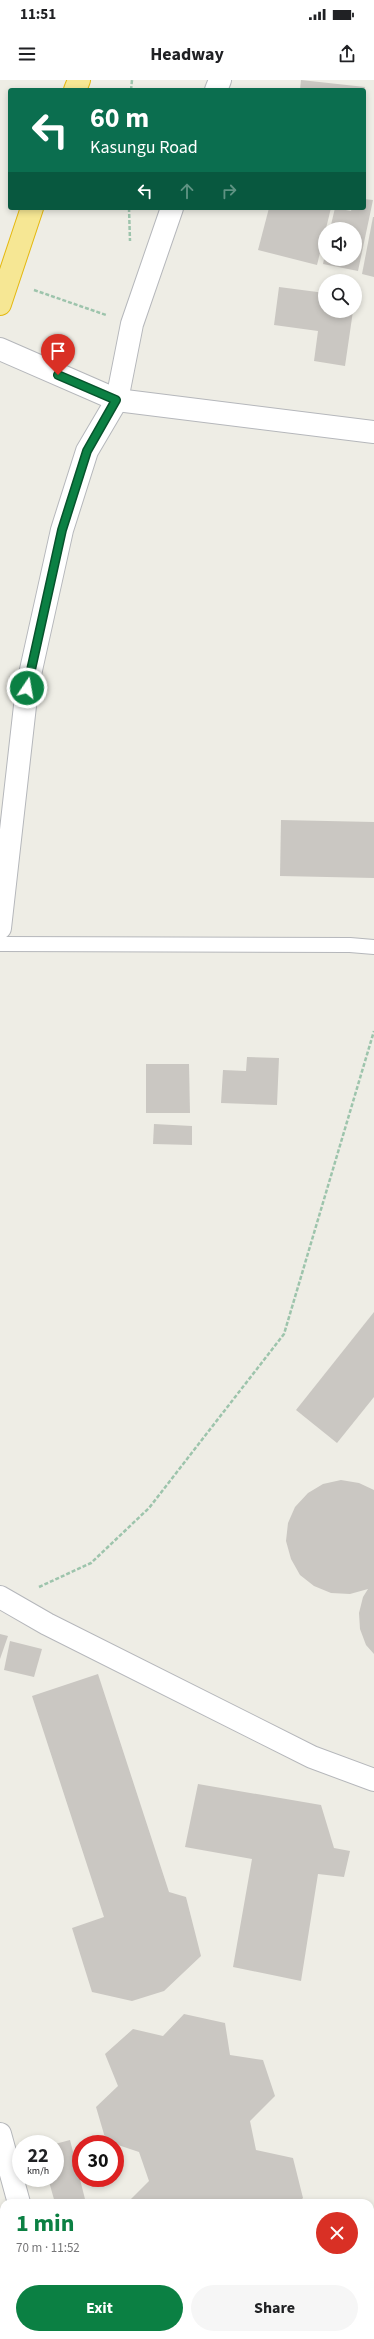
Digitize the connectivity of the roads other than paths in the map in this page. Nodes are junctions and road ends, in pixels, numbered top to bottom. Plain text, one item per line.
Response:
1 (31, 210) edge
2 (171, 210) edge
3 (0, 304) edge
4 (0, 349) edge
5 (116, 400) junction
6 (374, 432) edge
7 (0, 928) edge
8 (0, 944) edge
9 (374, 947) edge
10 (4, 1600) edge
11 (374, 1780) edge
12 (0, 2134) edge
13 (18, 2199) edge

1 - 3 highway
2 - 5 street
4 - 5 street
5 - 6 street
5 - 7 street
8 - 9 lane
10 - 11 street
12 - 13 street

